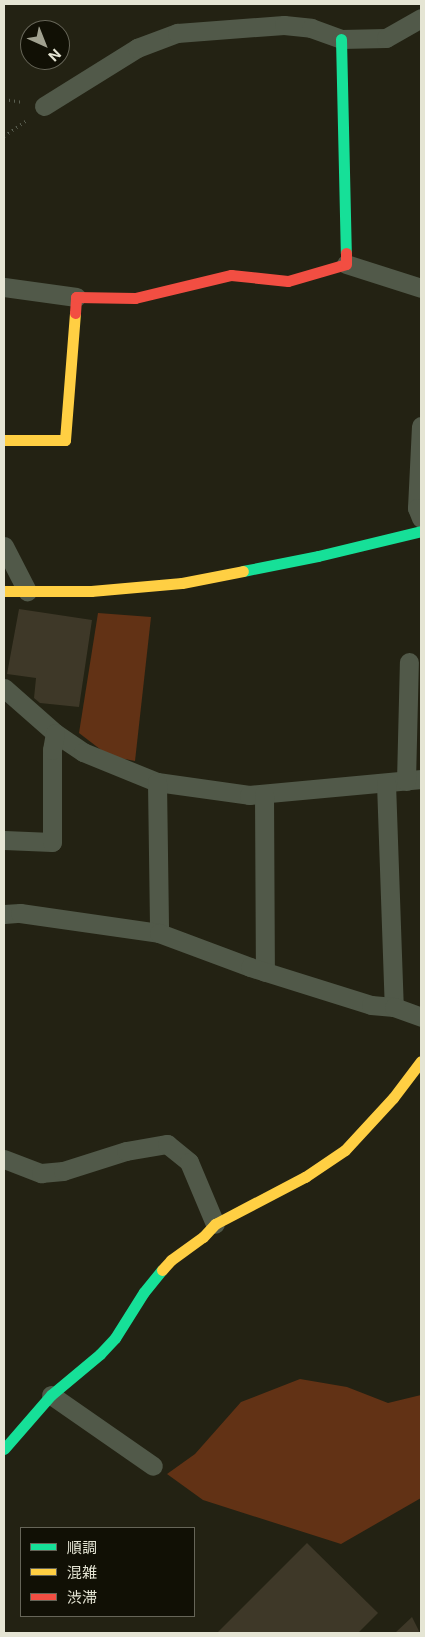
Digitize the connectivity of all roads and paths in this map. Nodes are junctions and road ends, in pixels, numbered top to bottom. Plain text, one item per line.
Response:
1 (421, 18) edge
2 (341, 39) junction
3 (44, 106) joint
4 (4, 136) edge
5 (346, 264) junction
6 (4, 287) edge
7 (421, 288) edge
8 (76, 297) junction
9 (421, 426) edge
10 (4, 440) edge
11 (421, 518) edge
12 (421, 532) edge
13 (4, 546) edge
14 (4, 591) edge
15 (28, 591) junction
16 (409, 662) dead end
17 (4, 688) edge
18 (55, 733) junction
19 (414, 780) edge
20 (157, 782) junction
21 (386, 783) junction
22 (264, 794) junction
23 (4, 840) edge
24 (4, 914) edge
25 (159, 933) junction
26 (265, 972) junction
27 (394, 1007) junction
28 (421, 1017) edge
29 (421, 1062) edge
30 (4, 1159) edge
31 (215, 1224) junction
32 (51, 1395) junction
33 (4, 1449) edge
34 (153, 1466) dead end

1 - 2 street
2 - 3 street
2 - 5 street
3 - 4 path
5 - 7 street
5 - 8 street
6 - 8 street
8 - 10 street
9 - 11 street
12 - 15 street
13 - 15 street
14 - 15 street
16 - 19 street
17 - 18 street
18 - 20 street
18 - 23 street
19 - 21 street
20 - 22 street
20 - 25 street
21 - 22 street
21 - 27 street
22 - 26 street
24 - 25 street
25 - 26 street
26 - 27 street
27 - 28 street
29 - 31 street
30 - 31 street
31 - 32 street
32 - 33 street
32 - 34 street

